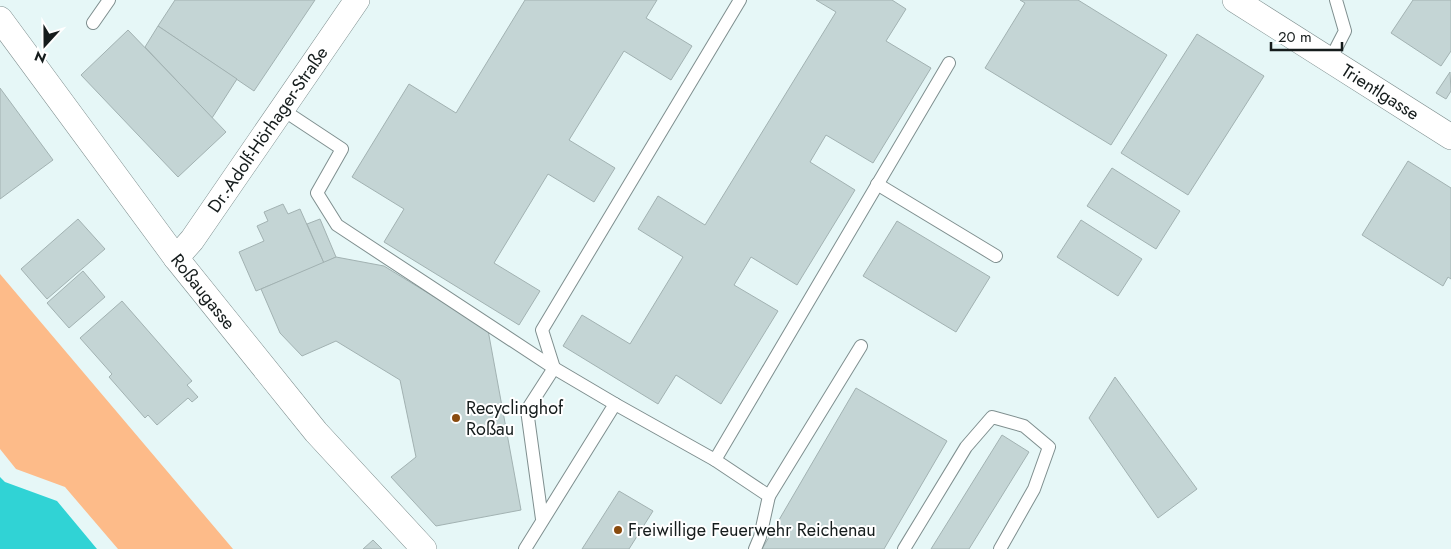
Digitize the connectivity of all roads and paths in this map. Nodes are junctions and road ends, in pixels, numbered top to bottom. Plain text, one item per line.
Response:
1 (109, 0) edge
2 (357, 0) edge
3 (740, 0) edge
4 (1236, 0) edge
5 (1336, 0) edge
6 (0, 18) edge
7 (93, 23) dead end
8 (1330, 60) junction
9 (949, 63) dead end
10 (283, 110) junction
11 (1451, 137) edge
12 (877, 184) junction
13 (996, 256) dead end
14 (176, 258) junction
15 (861, 346) dead end
16 (554, 368) junction
17 (615, 404) junction
18 (715, 460) junction
19 (769, 496) junction
20 (542, 519) junction
21 (424, 549) edge
22 (525, 549) edge
23 (755, 549) edge
24 (904, 549) edge
25 (1000, 549) edge

1 - 7 lane
2 - 10 street, Dr.-Adolf-Hörhager-Straße
3 - 16 lane
4 - 8 street, Trientlgasse
5 - 8 lane
6 - 14 street, Roßaugasse
8 - 11 street, Trientlgasse
9 - 12 lane
10 - 14 street, Dr.-Adolf-Hörhager-Straße
10 - 16 lane
12 - 13 lane
12 - 18 lane
14 - 21 street, Roßaugasse
15 - 19 lane
16 - 17 lane
16 - 20 lane
17 - 18 lane
17 - 20 lane
18 - 19 lane
19 - 23 lane
20 - 22 lane
24 - 25 lane

